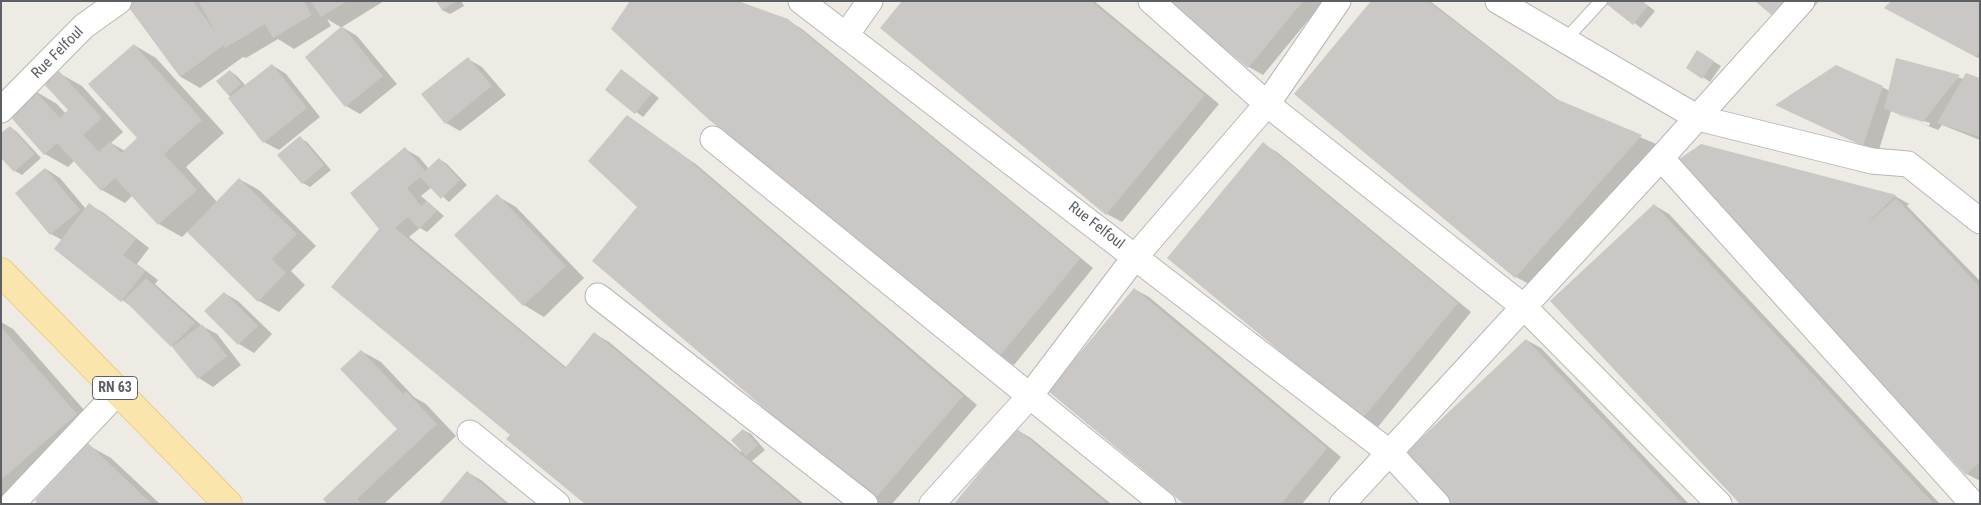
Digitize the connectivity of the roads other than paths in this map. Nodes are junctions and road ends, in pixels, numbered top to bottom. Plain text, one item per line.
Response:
1 (119, 1) edge
2 (801, 1) edge
3 (870, 1) edge
4 (1151, 1) edge
5 (1338, 1) edge
6 (1498, 1) edge
7 (1601, 1) edge
8 (1802, 1) edge
9 (846, 35) junction
10 (1565, 40) junction
11 (1267, 104) junction
12 (1, 110) edge
13 (1698, 118) junction
14 (713, 139) dead end
15 (1661, 158) junction
16 (1979, 218) edge
17 (1135, 257) junction
18 (1, 272) edge
19 (598, 296) dead end
20 (1524, 307) junction
21 (118, 392) junction
22 (1029, 397) junction
23 (470, 433) dead end
24 (1390, 453) junction
25 (12, 504) edge
26 (228, 504) edge
27 (557, 504) edge
28 (865, 504) edge
29 (932, 504) edge
30 (1163, 504) edge
31 (1342, 504) edge
32 (1437, 504) edge
33 (1719, 504) edge
34 (1973, 504) edge

1 - 12 street, Rue Felfoul
2 - 9 street, Rue Felfoul
3 - 9 street
4 - 11 street
5 - 11 street
6 - 10 street
7 - 10 lane
8 - 13 street
9 - 17 street, Rue Felfoul
10 - 13 street
11 - 17 street
11 - 20 street
13 - 15 street
13 - 16 street
14 - 22 street
15 - 20 street
15 - 34 street
17 - 22 street
17 - 24 street, Rue Felfoul
18 - 21 main road, RN 63
19 - 28 street
20 - 24 street
20 - 33 street
21 - 25 street
21 - 26 main road, RN 63
22 - 29 street
22 - 30 street
23 - 27 street
24 - 31 street
24 - 32 street, Rue Felfoul

